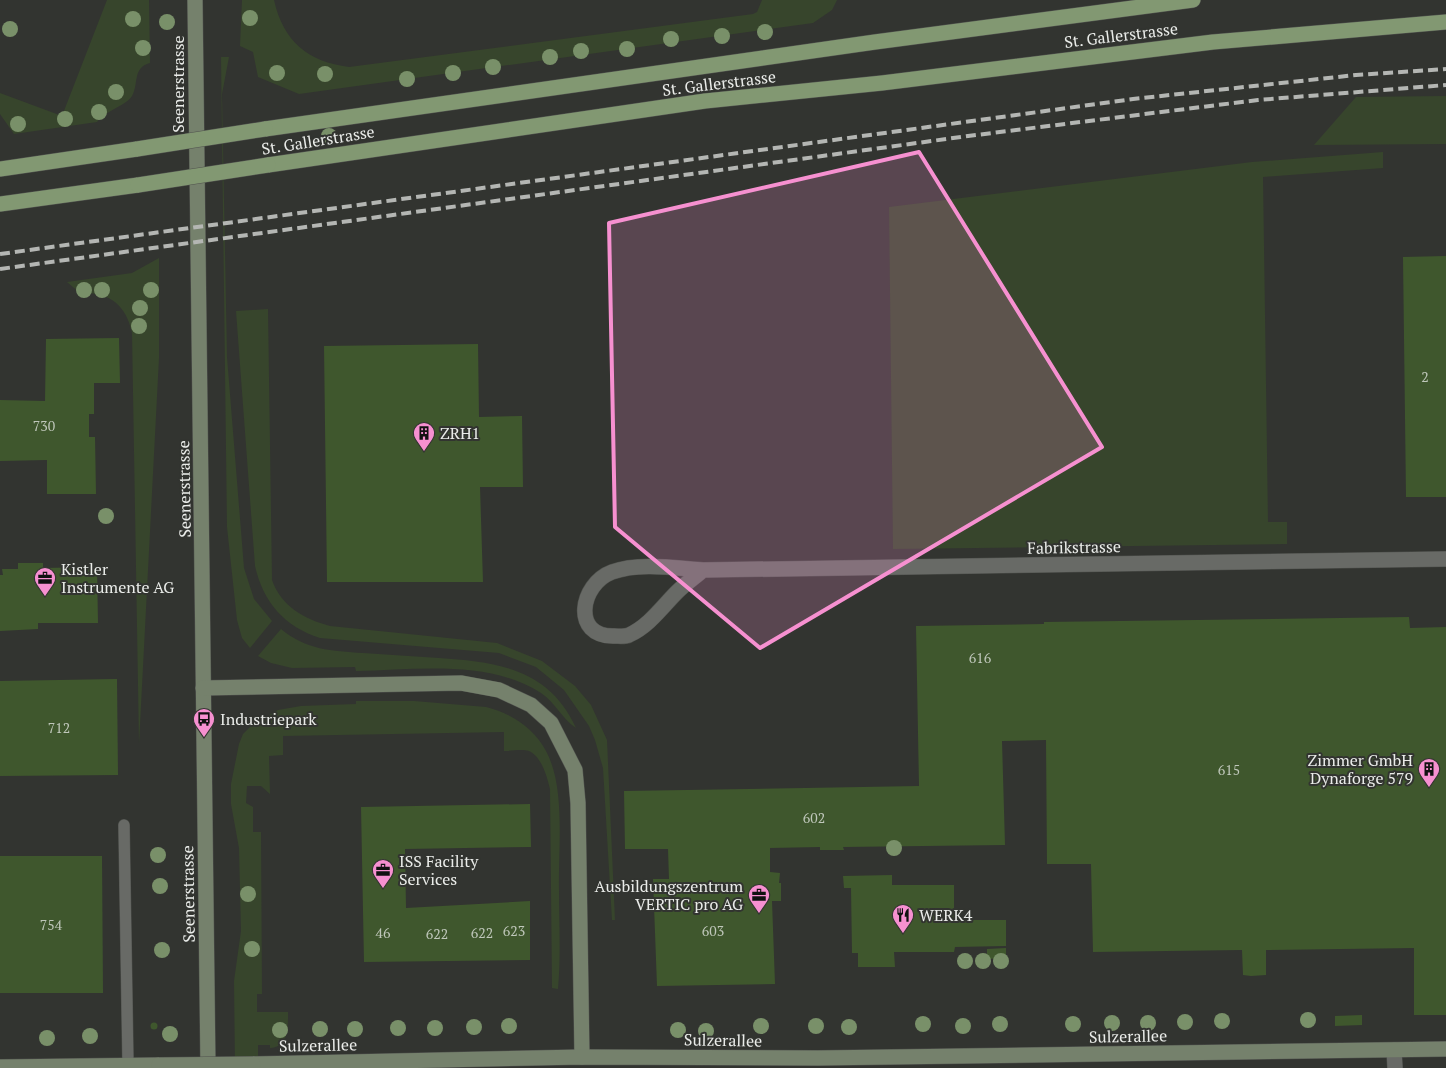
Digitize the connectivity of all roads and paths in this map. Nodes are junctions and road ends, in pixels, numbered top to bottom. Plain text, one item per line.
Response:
1 (195, 0) edge
2 (1193, 0) edge
3 (1446, 22) edge
4 (0, 169) edge
5 (0, 204) edge
6 (1446, 560) edge
7 (703, 570) junction
8 (203, 688) junction
9 (124, 825) dead end
10 (1446, 1049) edge
11 (1394, 1050) junction
12 (582, 1057) junction
13 (128, 1066) junction
14 (301, 1066) edge
15 (0, 1067) edge
16 (208, 1068) edge
17 (1394, 1068) edge

1 - 8 main road, Seenerstrasse
2 - 4 main road, St. Gallerstrasse, bridge
3 - 5 main road, St. Gallerstrasse, bridge
6 - 7 street, Fabrikstrasse
7 - 7 street, Fabrikstrasse
8 - 12 main road
8 - 16 main road, Seenerstrasse
9 - 13 lane
10 - 11 main road, Sulzerallee
11 - 12 main road, Sulzerallee
11 - 17 street
12 - 14 main road, Sulzerallee
13 - 14 main road, Sulzerallee, bridge
13 - 15 main road, Sulzerallee

